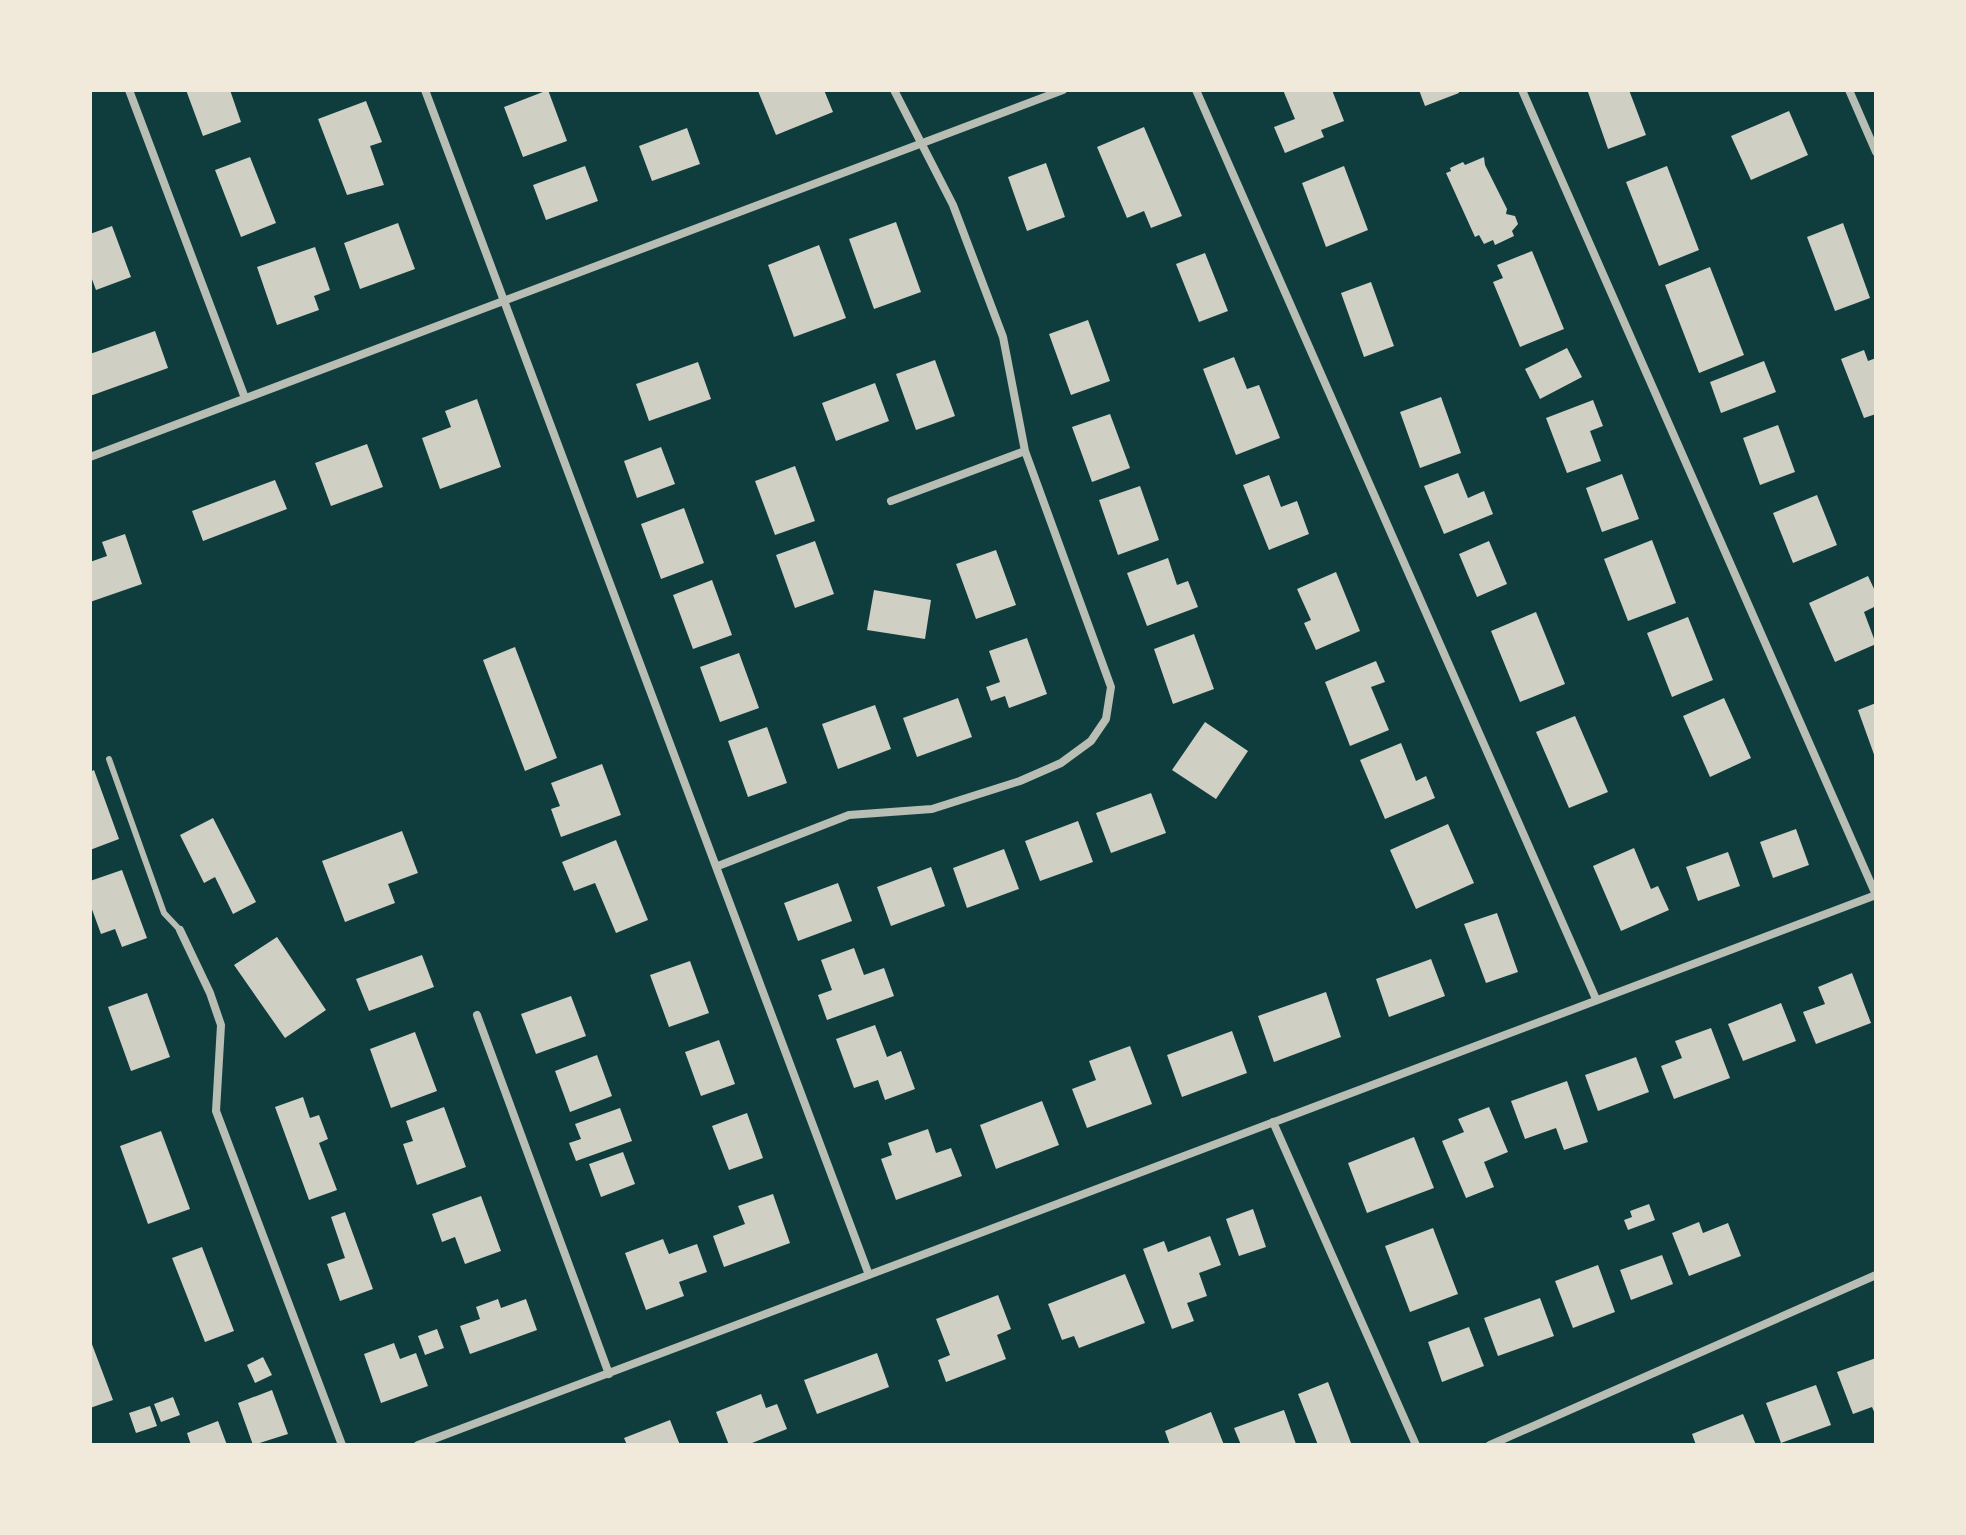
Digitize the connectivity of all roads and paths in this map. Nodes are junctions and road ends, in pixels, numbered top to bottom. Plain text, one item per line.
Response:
1 (129, 90) edge
2 (425, 90) edge
3 (894, 90) edge
4 (1063, 90) edge
5 (1196, 90) edge
6 (1522, 90) edge
7 (1849, 90) edge
8 (921, 144) junction
9 (1876, 152) edge
10 (505, 300) junction
11 (245, 398) junction
12 (1025, 451) junction
13 (90, 457) edge
14 (891, 501) dead end
15 (109, 759) dead end
16 (718, 866) junction
17 (1876, 895) edge
18 (180, 930) joint
19 (1596, 999) junction
20 (477, 1015) dead end
21 (1273, 1122) junction
22 (869, 1275) junction
23 (1876, 1275) edge
24 (609, 1374) junction
25 (342, 1445) edge
26 (418, 1445) edge
27 (1416, 1445) edge
28 (1490, 1445) edge

1 - 11 street
2 - 10 street
3 - 8 street
4 - 8 street
5 - 19 street
6 - 17 street
7 - 9 street
8 - 10 street
8 - 12 street
10 - 11 street
10 - 16 street
11 - 13 street
12 - 14 street
12 - 16 street
15 - 18 lane
16 - 22 street
17 - 19 street
18 - 25 street
19 - 21 street
20 - 24 street
21 - 22 street
21 - 27 street
22 - 24 street
23 - 28 street
24 - 26 street

